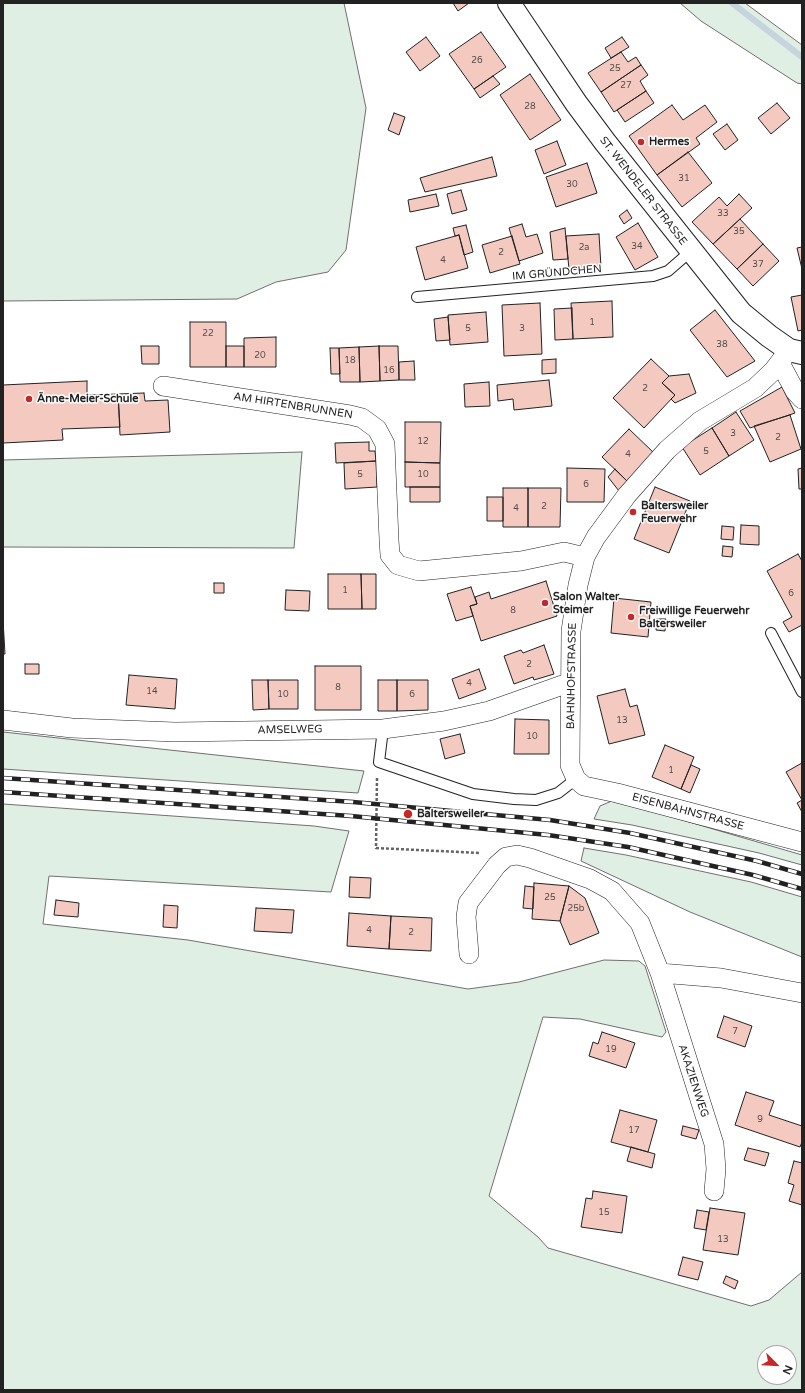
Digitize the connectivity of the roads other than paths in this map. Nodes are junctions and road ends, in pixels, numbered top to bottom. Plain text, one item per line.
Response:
1 (509, 3) edge
2 (691, 252) junction
3 (417, 297) dead end
4 (790, 355) edge
5 (163, 386) dead end
6 (802, 399) edge
7 (585, 557) junction
8 (771, 632) dead end
9 (571, 682) junction
10 (802, 692) edge
11 (3, 720) edge
12 (383, 729) junction
13 (576, 778) junction
14 (802, 842) edge
15 (469, 954) dead end
16 (660, 973) junction
17 (802, 993) edge
18 (714, 1191) dead end

1 - 2 main road, ST. WENDELER STRASSE
2 - 3 lane, IM GRÜNDCHEN
2 - 4 main road, ST. WENDELER STRASSE
4 - 6 street
4 - 7 street, BAHNHOFSTRASSE
5 - 7 street, AM HIRTENBRUNNEN
7 - 9 street, BAHNHOFSTRASSE
8 - 10 lane
9 - 12 street, AMSELWEG
9 - 13 street, BAHNHOFSTRASSE
11 - 12 street, AMSELWEG
12 - 13 lane
13 - 14 street, EISENBAHNSTRASSE
15 - 16 street, AKAZIENWEG
16 - 17 street
16 - 18 street, AKAZIENWEG

